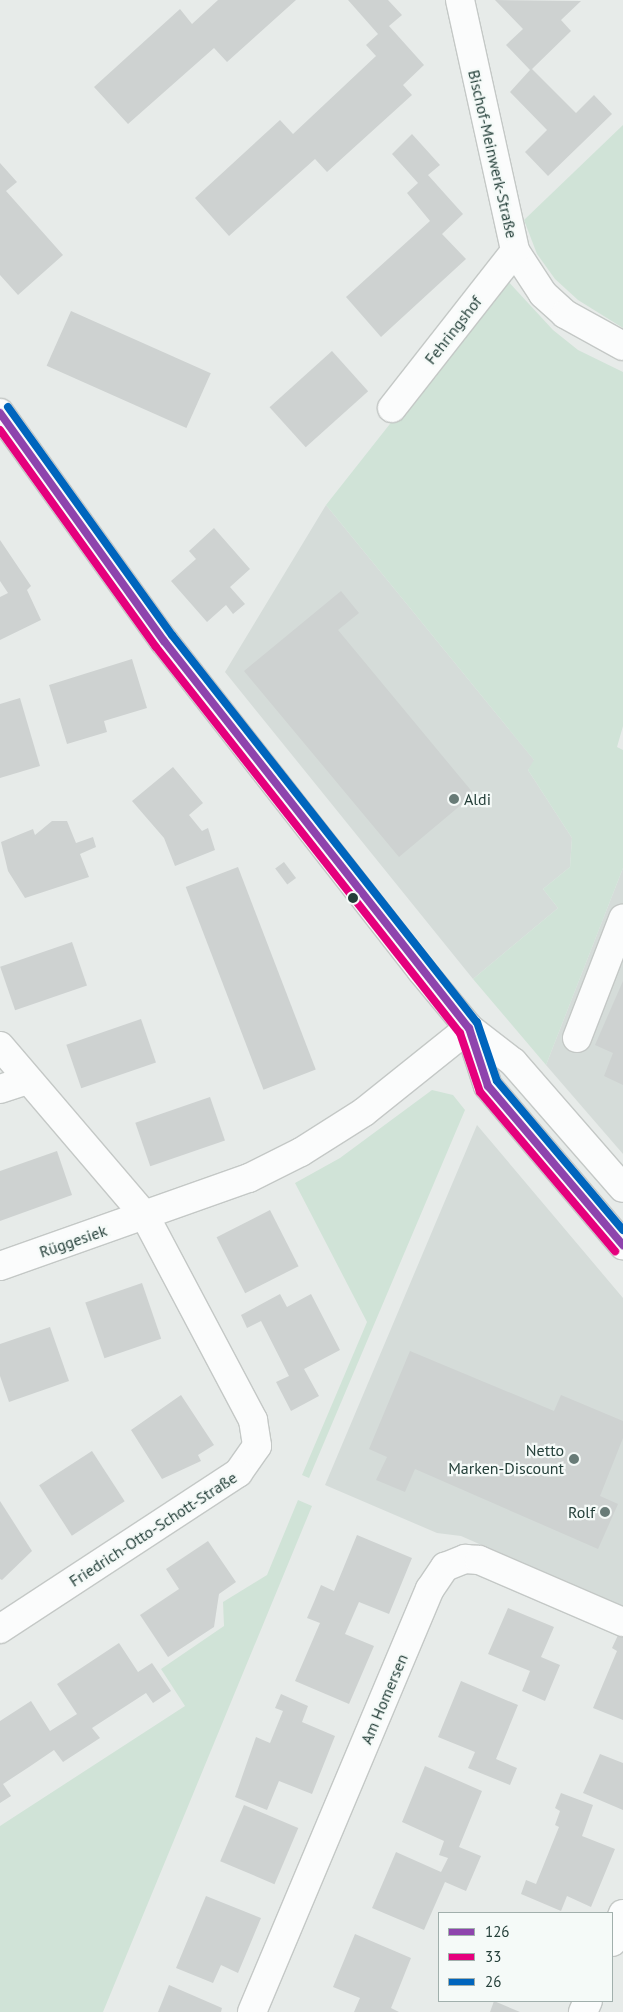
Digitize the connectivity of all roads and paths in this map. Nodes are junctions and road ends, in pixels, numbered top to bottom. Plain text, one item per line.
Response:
1 (460, 0) edge
2 (516, 251) junction
3 (623, 346) edge
4 (392, 408) dead end
5 (0, 413) edge
6 (623, 920) edge
7 (469, 1028) junction
8 (577, 1038) dead end
9 (0, 1046) edge
10 (28, 1080) junction
11 (0, 1089) edge
12 (623, 1188) edge
13 (145, 1216) junction
14 (623, 1245) edge
15 (0, 1266) edge
16 (623, 1622) edge
17 (0, 1629) edge
18 (623, 1914) edge
19 (613, 1939) edge
20 (252, 2012) edge

1 - 2 street, Bischof-Meinwerk-Straße
2 - 3 street, Bischof-Meinwerk-Straße
2 - 4 street, Fehringshof
5 - 7 street
6 - 8 street
7 - 12 street
7 - 13 street, Rüggesiek
7 - 14 street
9 - 10 street
10 - 11 street
10 - 13 street
13 - 15 street, Rüggesiek
13 - 17 street, Friedrich-Otto-Schott-Straße
16 - 20 street, Am Homersen
18 - 19 street

